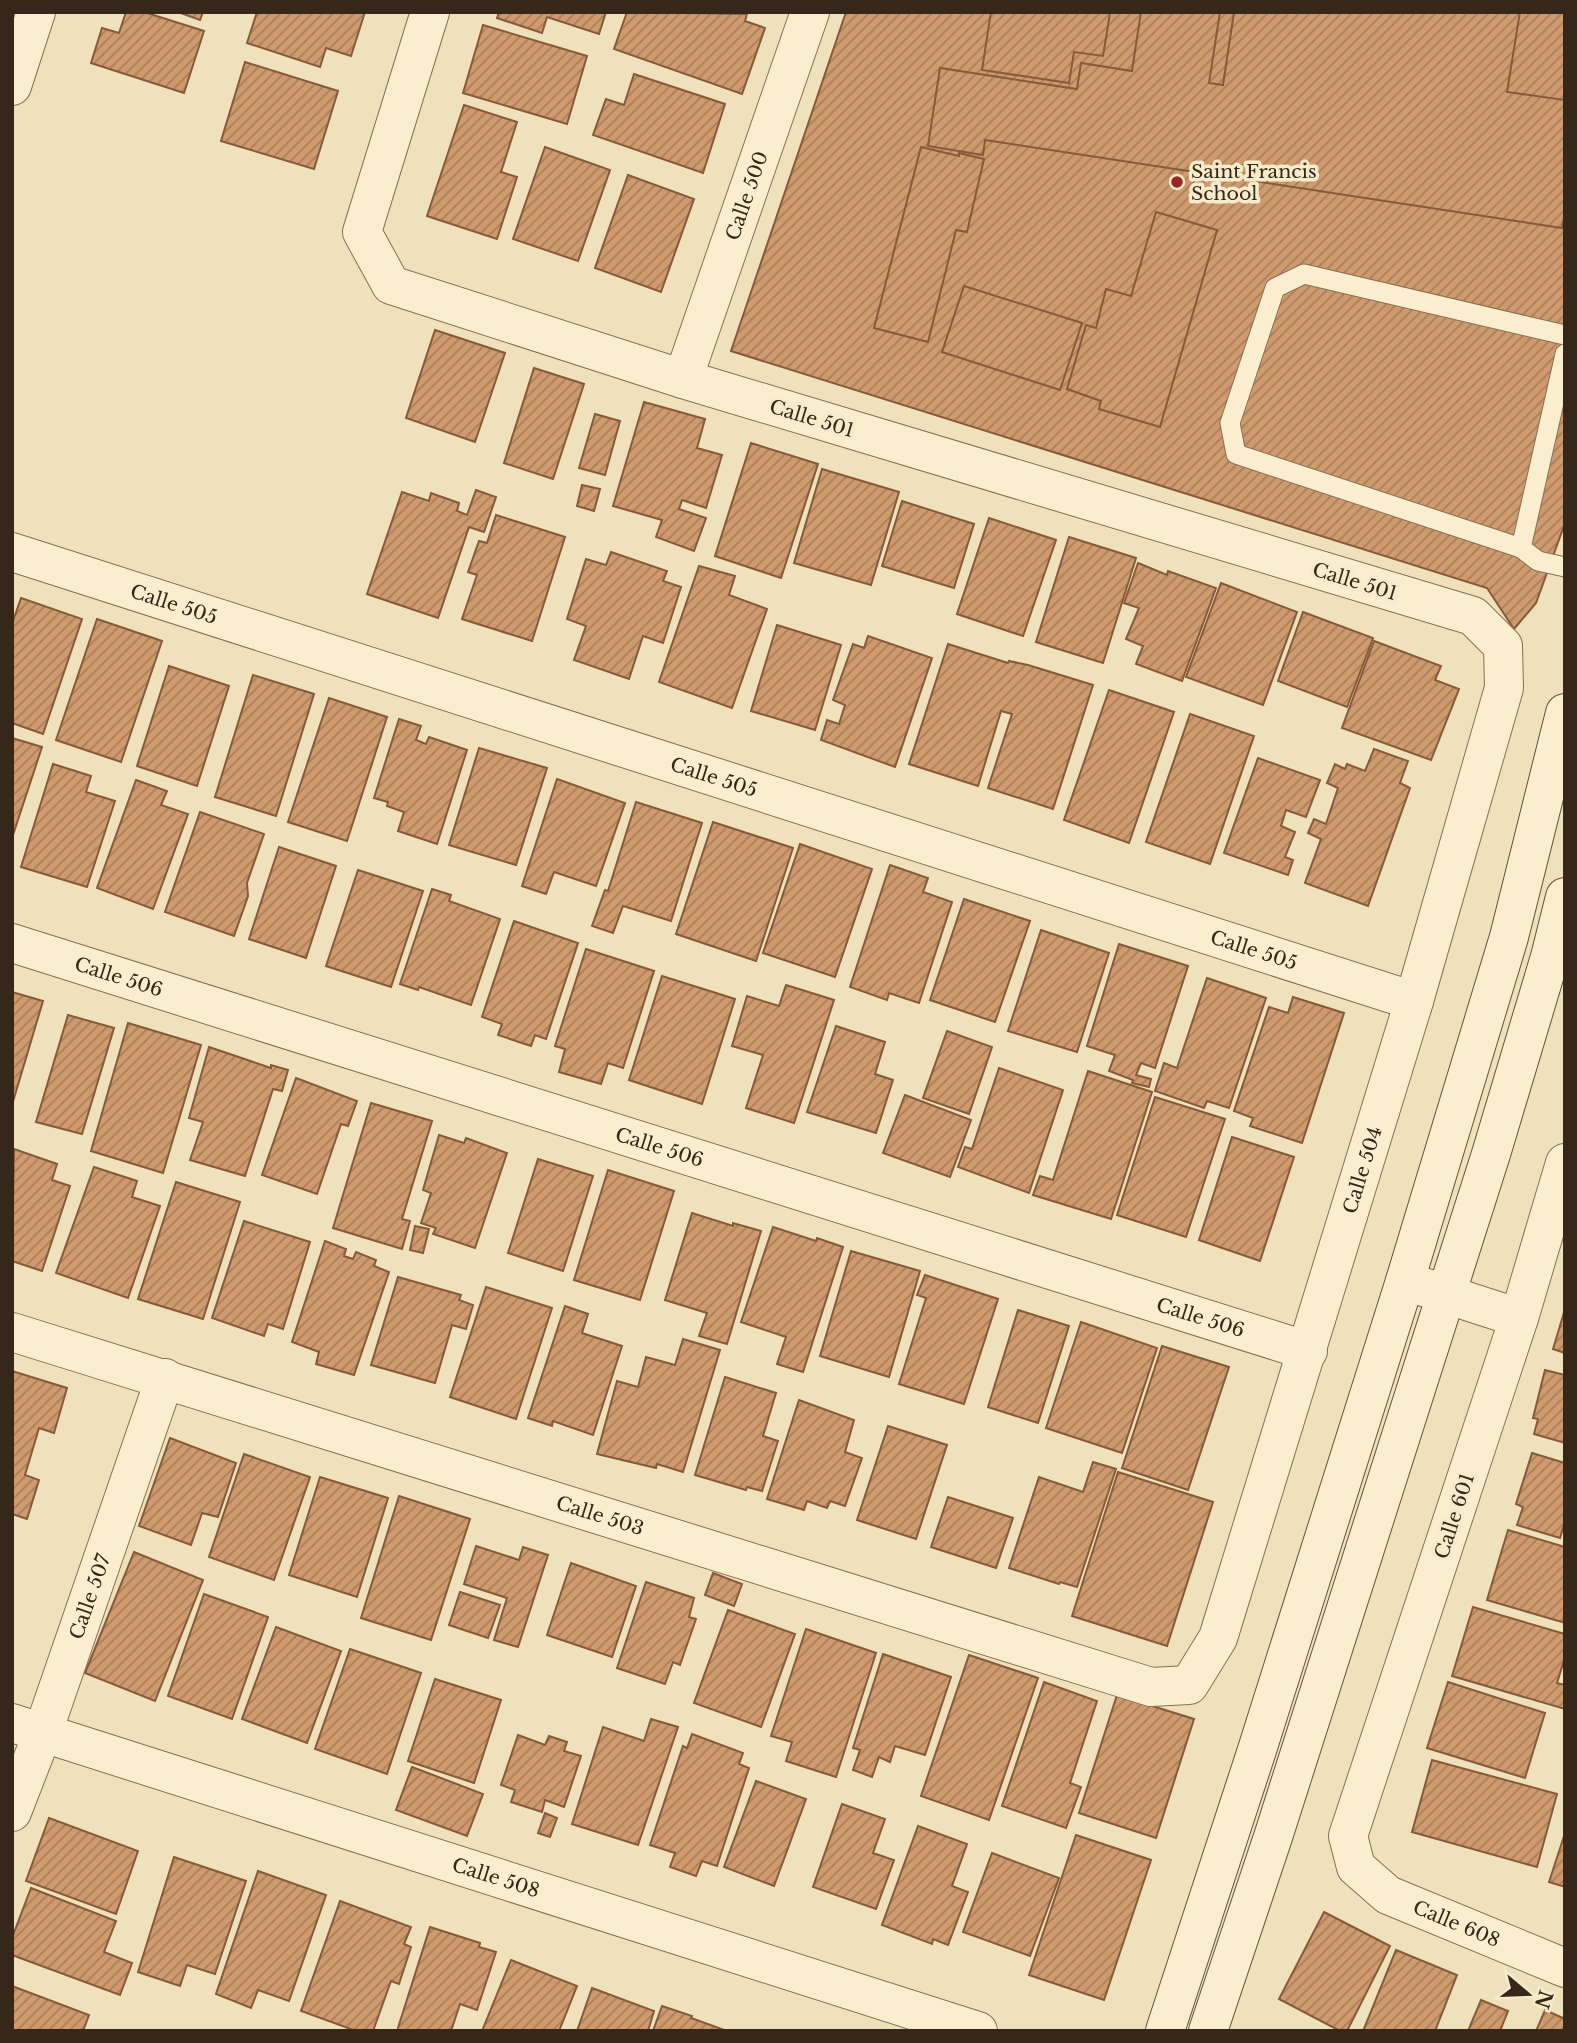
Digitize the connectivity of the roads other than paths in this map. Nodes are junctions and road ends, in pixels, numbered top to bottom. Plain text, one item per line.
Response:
1 (36, 12) edge
2 (430, 12) edge
3 (810, 12) edge
4 (12, 86) edge
5 (1565, 335) edge
6 (1565, 354) edge
7 (683, 379) junction
8 (1521, 548) junction
9 (12, 552) edge
10 (1565, 567) edge
11 (1503, 646) joint
12 (1565, 713) edge
13 (1565, 897) edge
14 (12, 943) edge
15 (1414, 1001) junction
16 (1565, 1163) edge
17 (1405, 1281) junction
18 (1446, 1293) junction
19 (1519, 1318) junction
20 (12, 1332) edge
21 (1308, 1351) junction
22 (165, 1378) junction
23 (1189, 1685) joint
24 (28, 1727) edge
25 (12, 1812) edge
26 (1356, 1867) joint
27 (1565, 1968) edge
28 (1222, 1986) junction
29 (978, 2031) edge
30 (1165, 2031) edge
31 (1208, 2031) edge
32 (1225, 2031) edge

1 - 4 street
2 - 7 street, Calle 501
3 - 7 street, Calle 500
5 - 8 lane
6 - 8 lane
7 - 11 street, Calle 501
8 - 10 lane
9 - 15 street, Calle 505
11 - 15 street, Calle 504
12 - 17 street
13 - 18 street
14 - 21 street, Calle 506
15 - 21 street, Calle 504
16 - 19 street, Calle 601
17 - 18 street
17 - 30 street
18 - 19 street
18 - 28 street
19 - 26 street, Calle 601
20 - 22 street, Calle 503
21 - 23 street, Calle 504
22 - 23 street, Calle 503
22 - 24 street, Calle 507
24 - 25 street, Calle 507
24 - 29 street, Calle 508
26 - 27 street, Calle 608
28 - 31 street
28 - 32 street

